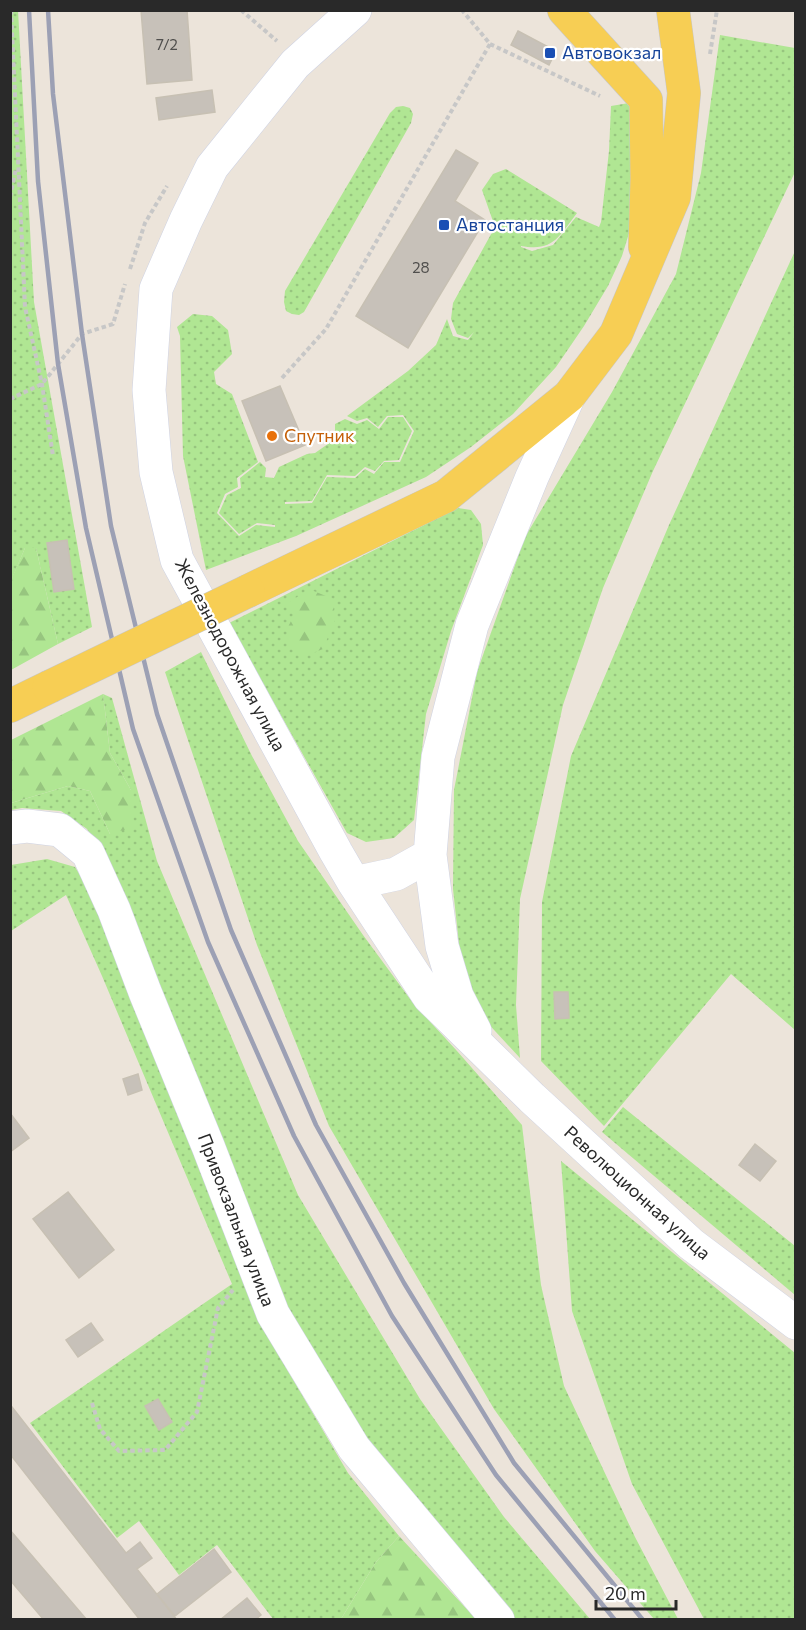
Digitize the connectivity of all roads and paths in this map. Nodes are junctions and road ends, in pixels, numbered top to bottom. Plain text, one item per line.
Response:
1 (11, 10) edge
2 (241, 10) edge
3 (355, 10) edge
4 (462, 10) edge
5 (564, 10) edge
6 (673, 10) edge
7 (295, 64) junction
8 (18, 160) junction
9 (10, 197) edge
10 (645, 267) junction
11 (113, 324) dead end
12 (282, 378) dead end
13 (42, 384) junction
14 (569, 396) junction
15 (10, 399) edge
16 (53, 456) dead end
17 (10, 706) edge
18 (10, 828) edge
19 (430, 855) junction
20 (354, 883) junction
21 (487, 1054) junction
22 (254, 1263) junction
23 (795, 1323) edge
24 (92, 1403) dead end
25 (498, 1620) edge

1 - 8 path
2 - 7 path
3 - 7 street, Железнодорожная улица
4 - 12 path
5 - 10 main road
6 - 10 main road
7 - 20 street, Железнодорожная улица
8 - 9 path
8 - 13 path
10 - 14 main road
11 - 13 path
13 - 15 path
13 - 16 path
14 - 17 main road, bridge
14 - 19 street
18 - 22 street, Привокзальная улица
19 - 20 street
19 - 21 street
20 - 21 street, Железнодорожная улица
21 - 23 street, Революционная улица
22 - 24 path
22 - 25 street, Привокзальная улица

